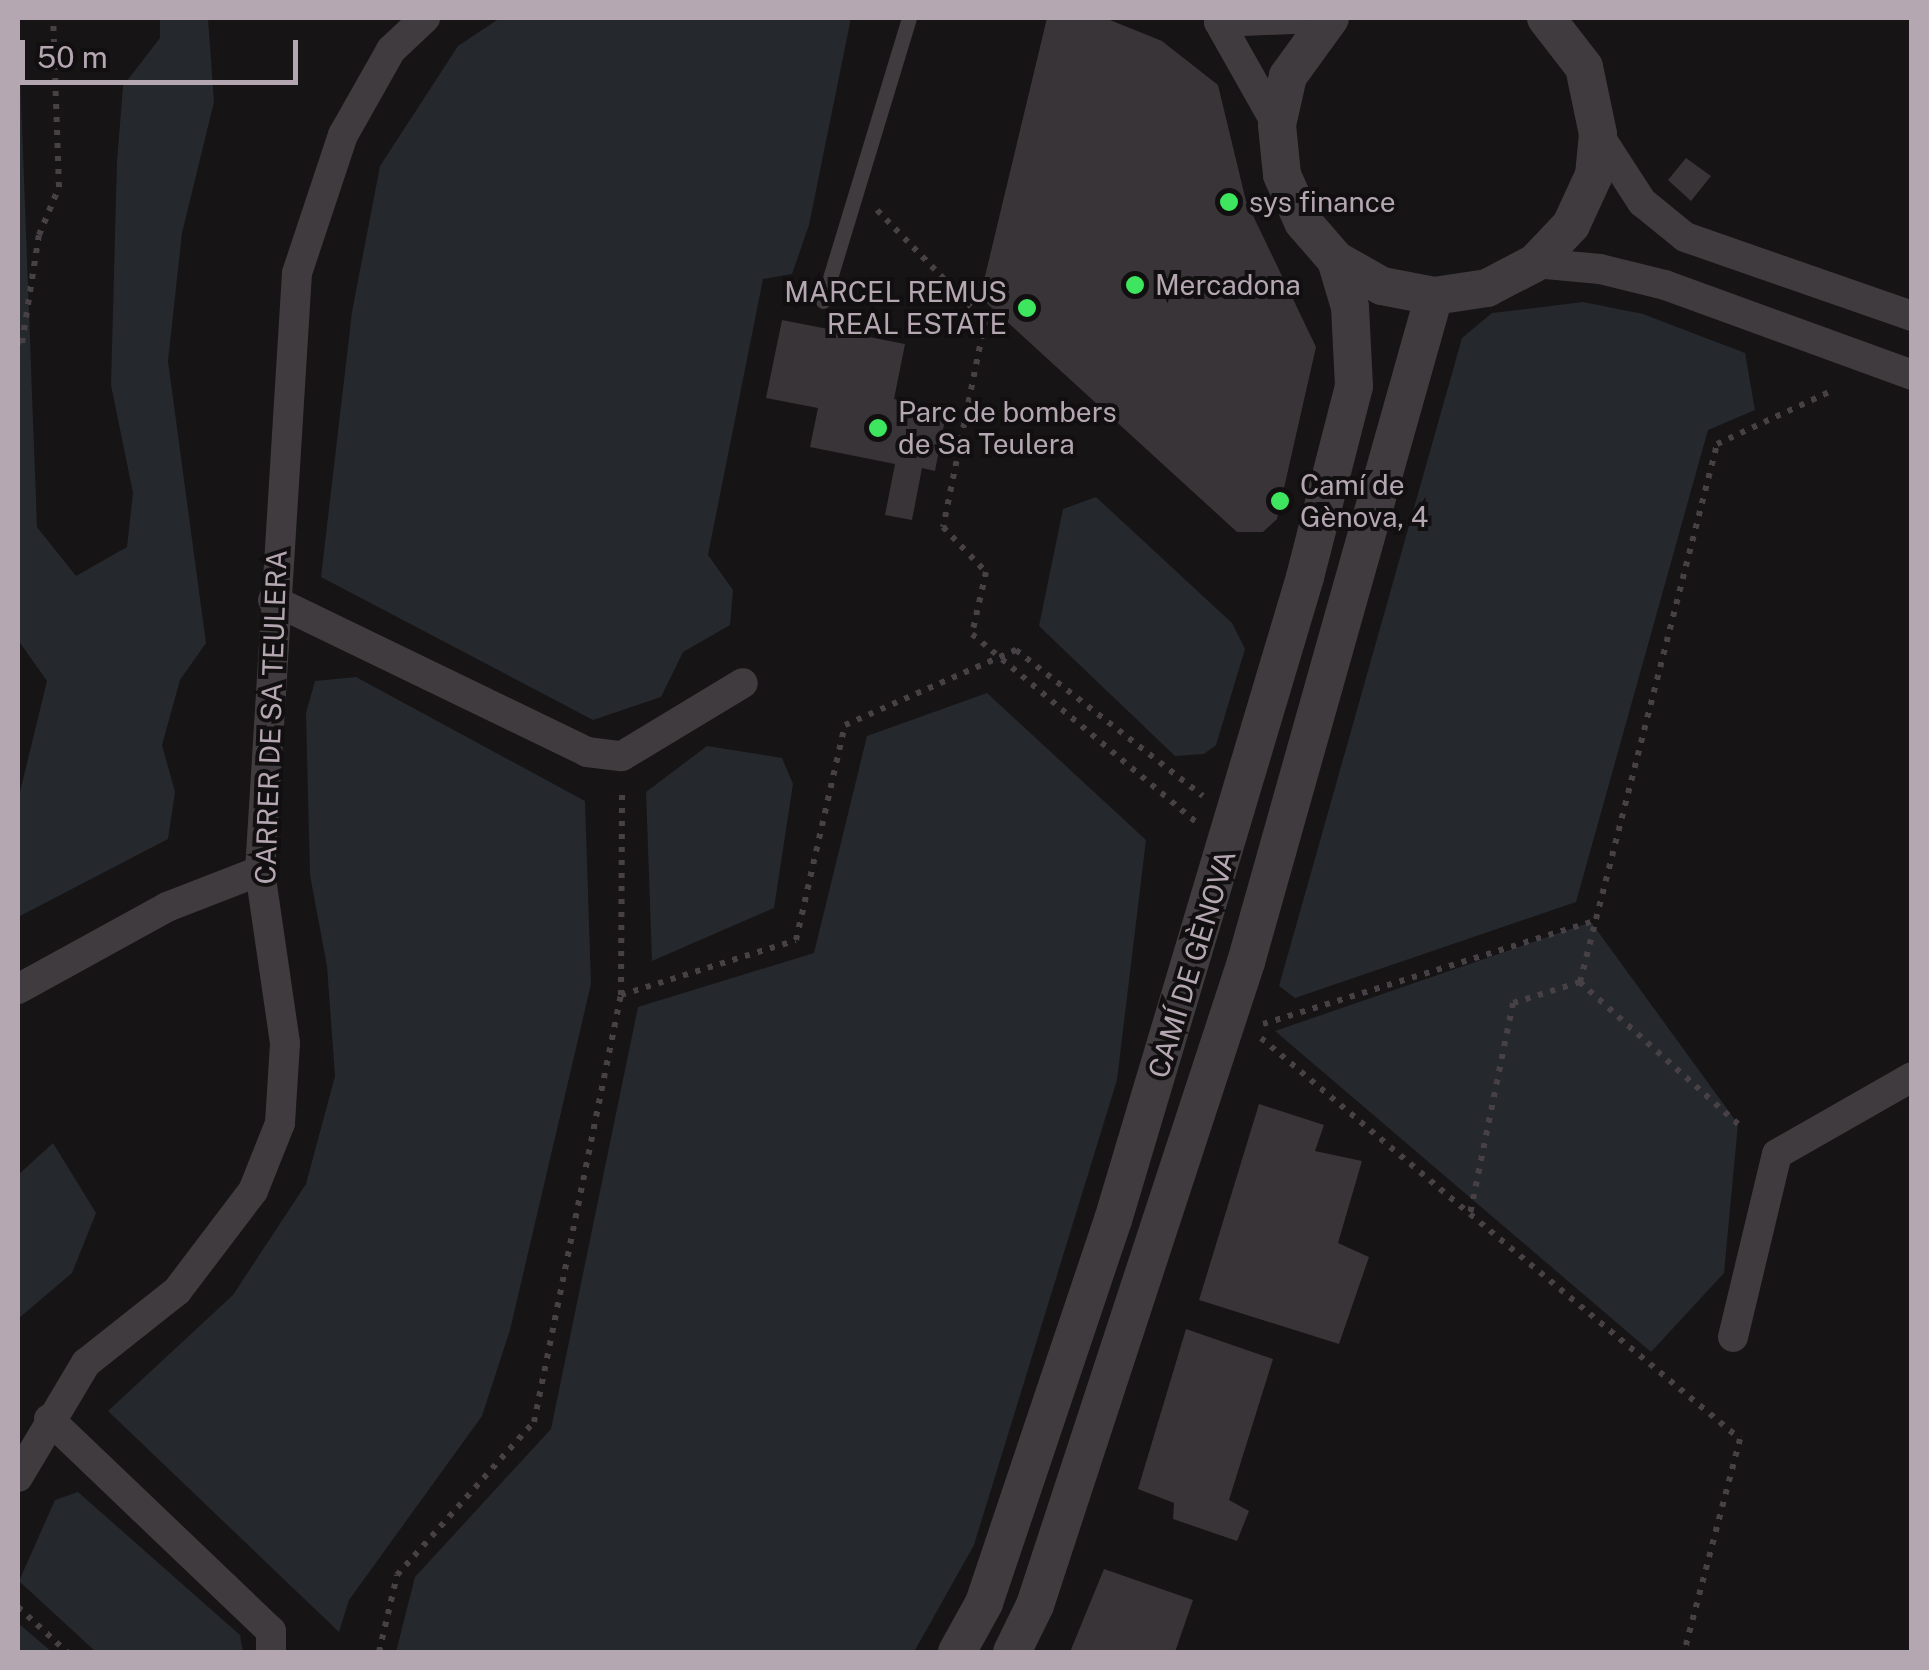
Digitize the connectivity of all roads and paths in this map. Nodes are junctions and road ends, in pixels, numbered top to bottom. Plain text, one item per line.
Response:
1 (53, 18) edge
2 (425, 18) edge
3 (909, 18) edge
4 (1314, 18) edge
5 (1330, 18) edge
6 (1548, 18) edge
7 (1213, 20) edge
8 (1277, 125) junction
9 (1598, 134) junction
10 (871, 204) dead end
11 (1336, 260) junction
12 (1535, 263) junction
13 (1434, 296) junction
14 (823, 301) dead end
15 (1912, 316) edge
16 (18, 341) edge
17 (1912, 375) edge
18 (1832, 392) dead end
19 (273, 600) junction
20 (1000, 657) junction
21 (744, 683) dead end
22 (622, 756) junction
23 (1218, 823) junction
24 (260, 872) junction
25 (1591, 922) junction
26 (1580, 982) junction
27 (18, 989) edge
28 (621, 996) junction
29 (1912, 1077) edge
30 (1738, 1124) dead end
31 (1470, 1214) junction
32 (1734, 1337) dead end
33 (49, 1419) junction
34 (18, 1476) edge
35 (18, 1607) edge
36 (67, 1652) edge
37 (271, 1652) edge
38 (380, 1652) edge
39 (957, 1652) edge
40 (1012, 1652) edge
41 (1684, 1652) edge

1 - 16 path
2 - 19 street, CARRER DE SA TEULERA
3 - 14 lane
4 - 7 street
5 - 8 street
6 - 9 street
7 - 8 street
8 - 11 street
9 - 12 street
9 - 15 street
10 - 20 path
11 - 13 street
11 - 23 street, CAMÍ DE GÈNOVA
12 - 13 street
12 - 17 street
13 - 40 street, CAMÍ DE GÈNOVA
18 - 25 path
19 - 22 street
19 - 24 street, CARRER DE SA TEULERA
20 - 23 path
20 - 23 path
20 - 28 path
21 - 22 street
22 - 28 path
23 - 39 street, CAMÍ DE GÈNOVA
24 - 27 street
24 - 33 street, CARRER DE SA TEULERA
25 - 26 path
25 - 31 path
26 - 30 path
26 - 31 path
28 - 38 path
29 - 32 street
31 - 41 path
33 - 34 street, CARRER DE SA TEULERA
33 - 37 street
35 - 36 path

